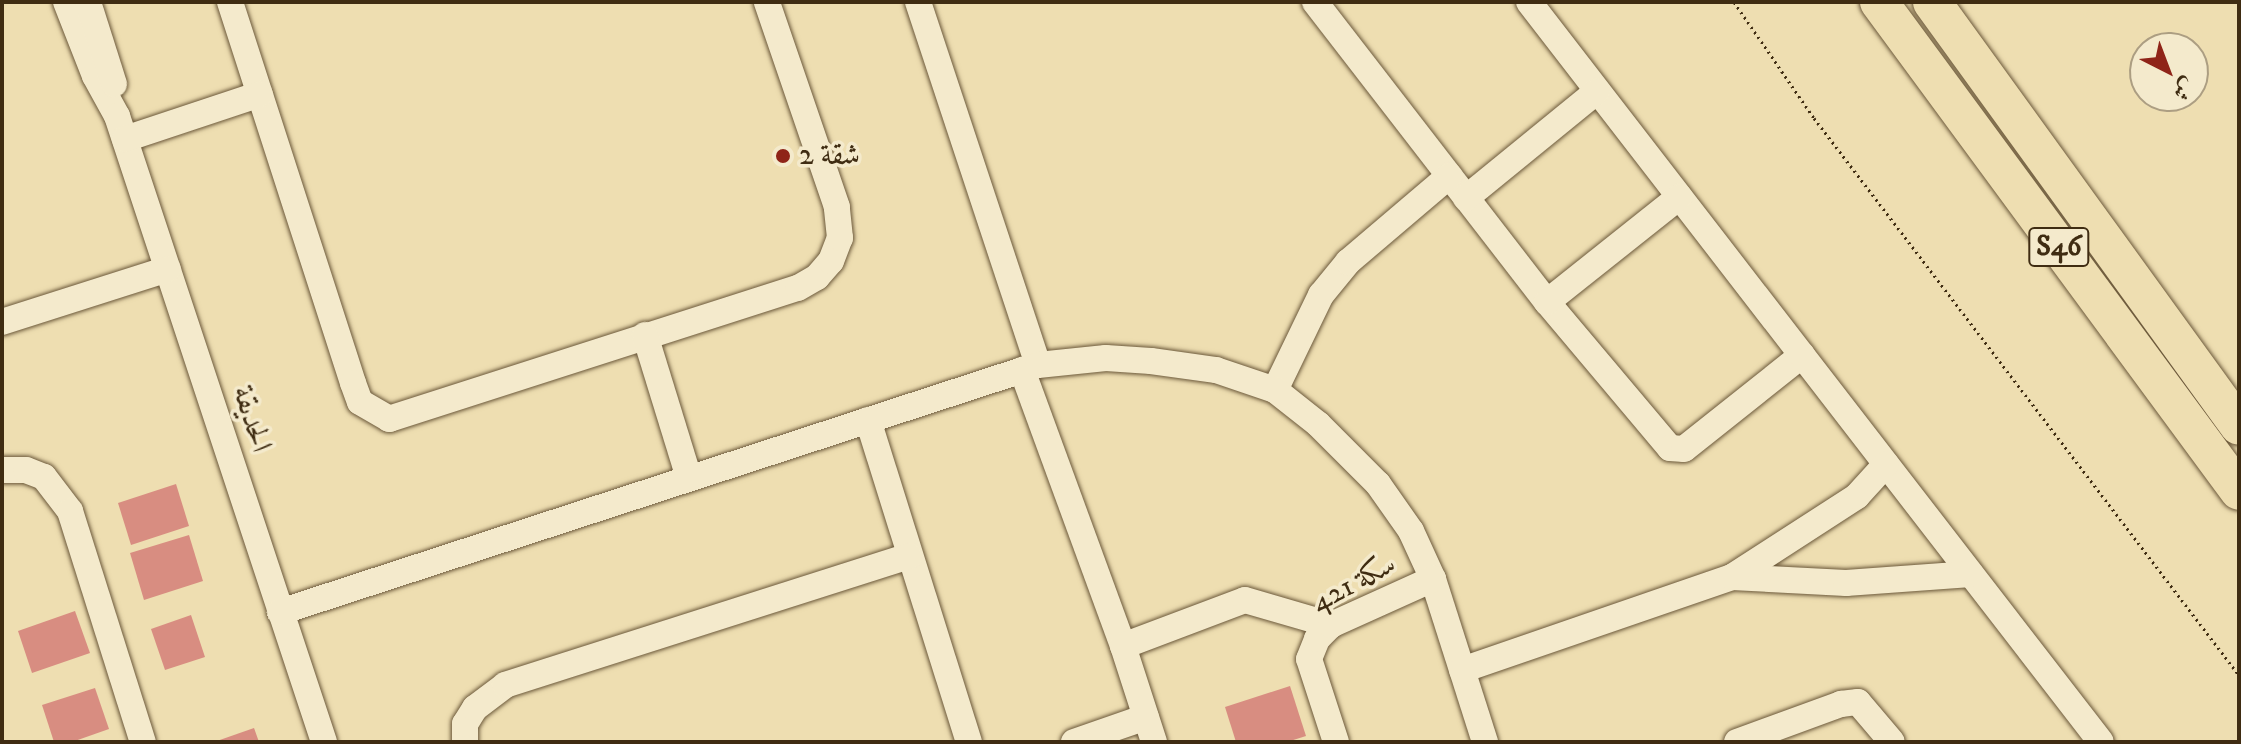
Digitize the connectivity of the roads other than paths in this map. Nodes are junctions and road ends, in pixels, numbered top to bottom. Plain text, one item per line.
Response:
1 (66, 2) edge
2 (88, 2) edge
3 (230, 2) edge
4 (767, 2) edge
5 (918, 2) edge
6 (1315, 2) edge
7 (1529, 2) edge
8 (1879, 2) edge
9 (1932, 2) edge
10 (1597, 91) junction
11 (260, 94) junction
12 (121, 127) junction
13 (1449, 176) junction
14 (1679, 197) junction
15 (1466, 198) junction
16 (168, 269) junction
17 (1547, 302) junction
18 (2, 322) edge
19 (645, 335) junction
20 (1802, 355) junction
21 (1030, 367) junction
22 (1275, 390) junction
23 (868, 420) junction
24 (2239, 426) edge
25 (1886, 464) junction
26 (2, 470) edge
27 (689, 478) junction
28 (2239, 491) edge
29 (909, 556) junction
30 (1971, 574) junction
31 (1732, 577) junction
32 (1433, 579) junction
33 (280, 612) junction
34 (1331, 625) junction
35 (1123, 646) junction
36 (1462, 670) junction
37 (1146, 717) junction
38 (1741, 741) edge
39 (143, 742) edge
40 (324, 742) edge
41 (465, 742) edge
42 (969, 742) edge
43 (1074, 742) edge
44 (1154, 742) edge
45 (1336, 742) edge
46 (1485, 742) edge
47 (1892, 742) edge
48 (2101, 742) edge

1 - 12 street, الحديقة
2 - 12 street, الحديقة
3 - 11 street
4 - 19 street
5 - 21 street
6 - 13 street
7 - 10 street
8 - 28 highway, S46
9 - 24 highway, S46
10 - 14 street
10 - 15 street
11 - 12 street
11 - 19 street
12 - 16 street, الحديقة
13 - 15 street
13 - 22 street
14 - 17 street
14 - 20 street
15 - 17 street
16 - 18 street
16 - 33 street, الحديقة
17 - 20 street
19 - 27 street
20 - 25 street
21 - 22 street
21 - 23 street
21 - 35 street
22 - 32 street
23 - 27 street
23 - 29 street
25 - 30 street
25 - 31 street
26 - 39 street
27 - 33 street
29 - 41 street
29 - 42 street
30 - 31 street
30 - 48 street
31 - 36 street
32 - 34 street, سكة 421
32 - 36 street
33 - 40 street, الحديقة
34 - 35 street
34 - 45 street, سكة 421
35 - 37 street
36 - 46 street
37 - 43 street
37 - 44 street
38 - 47 street

